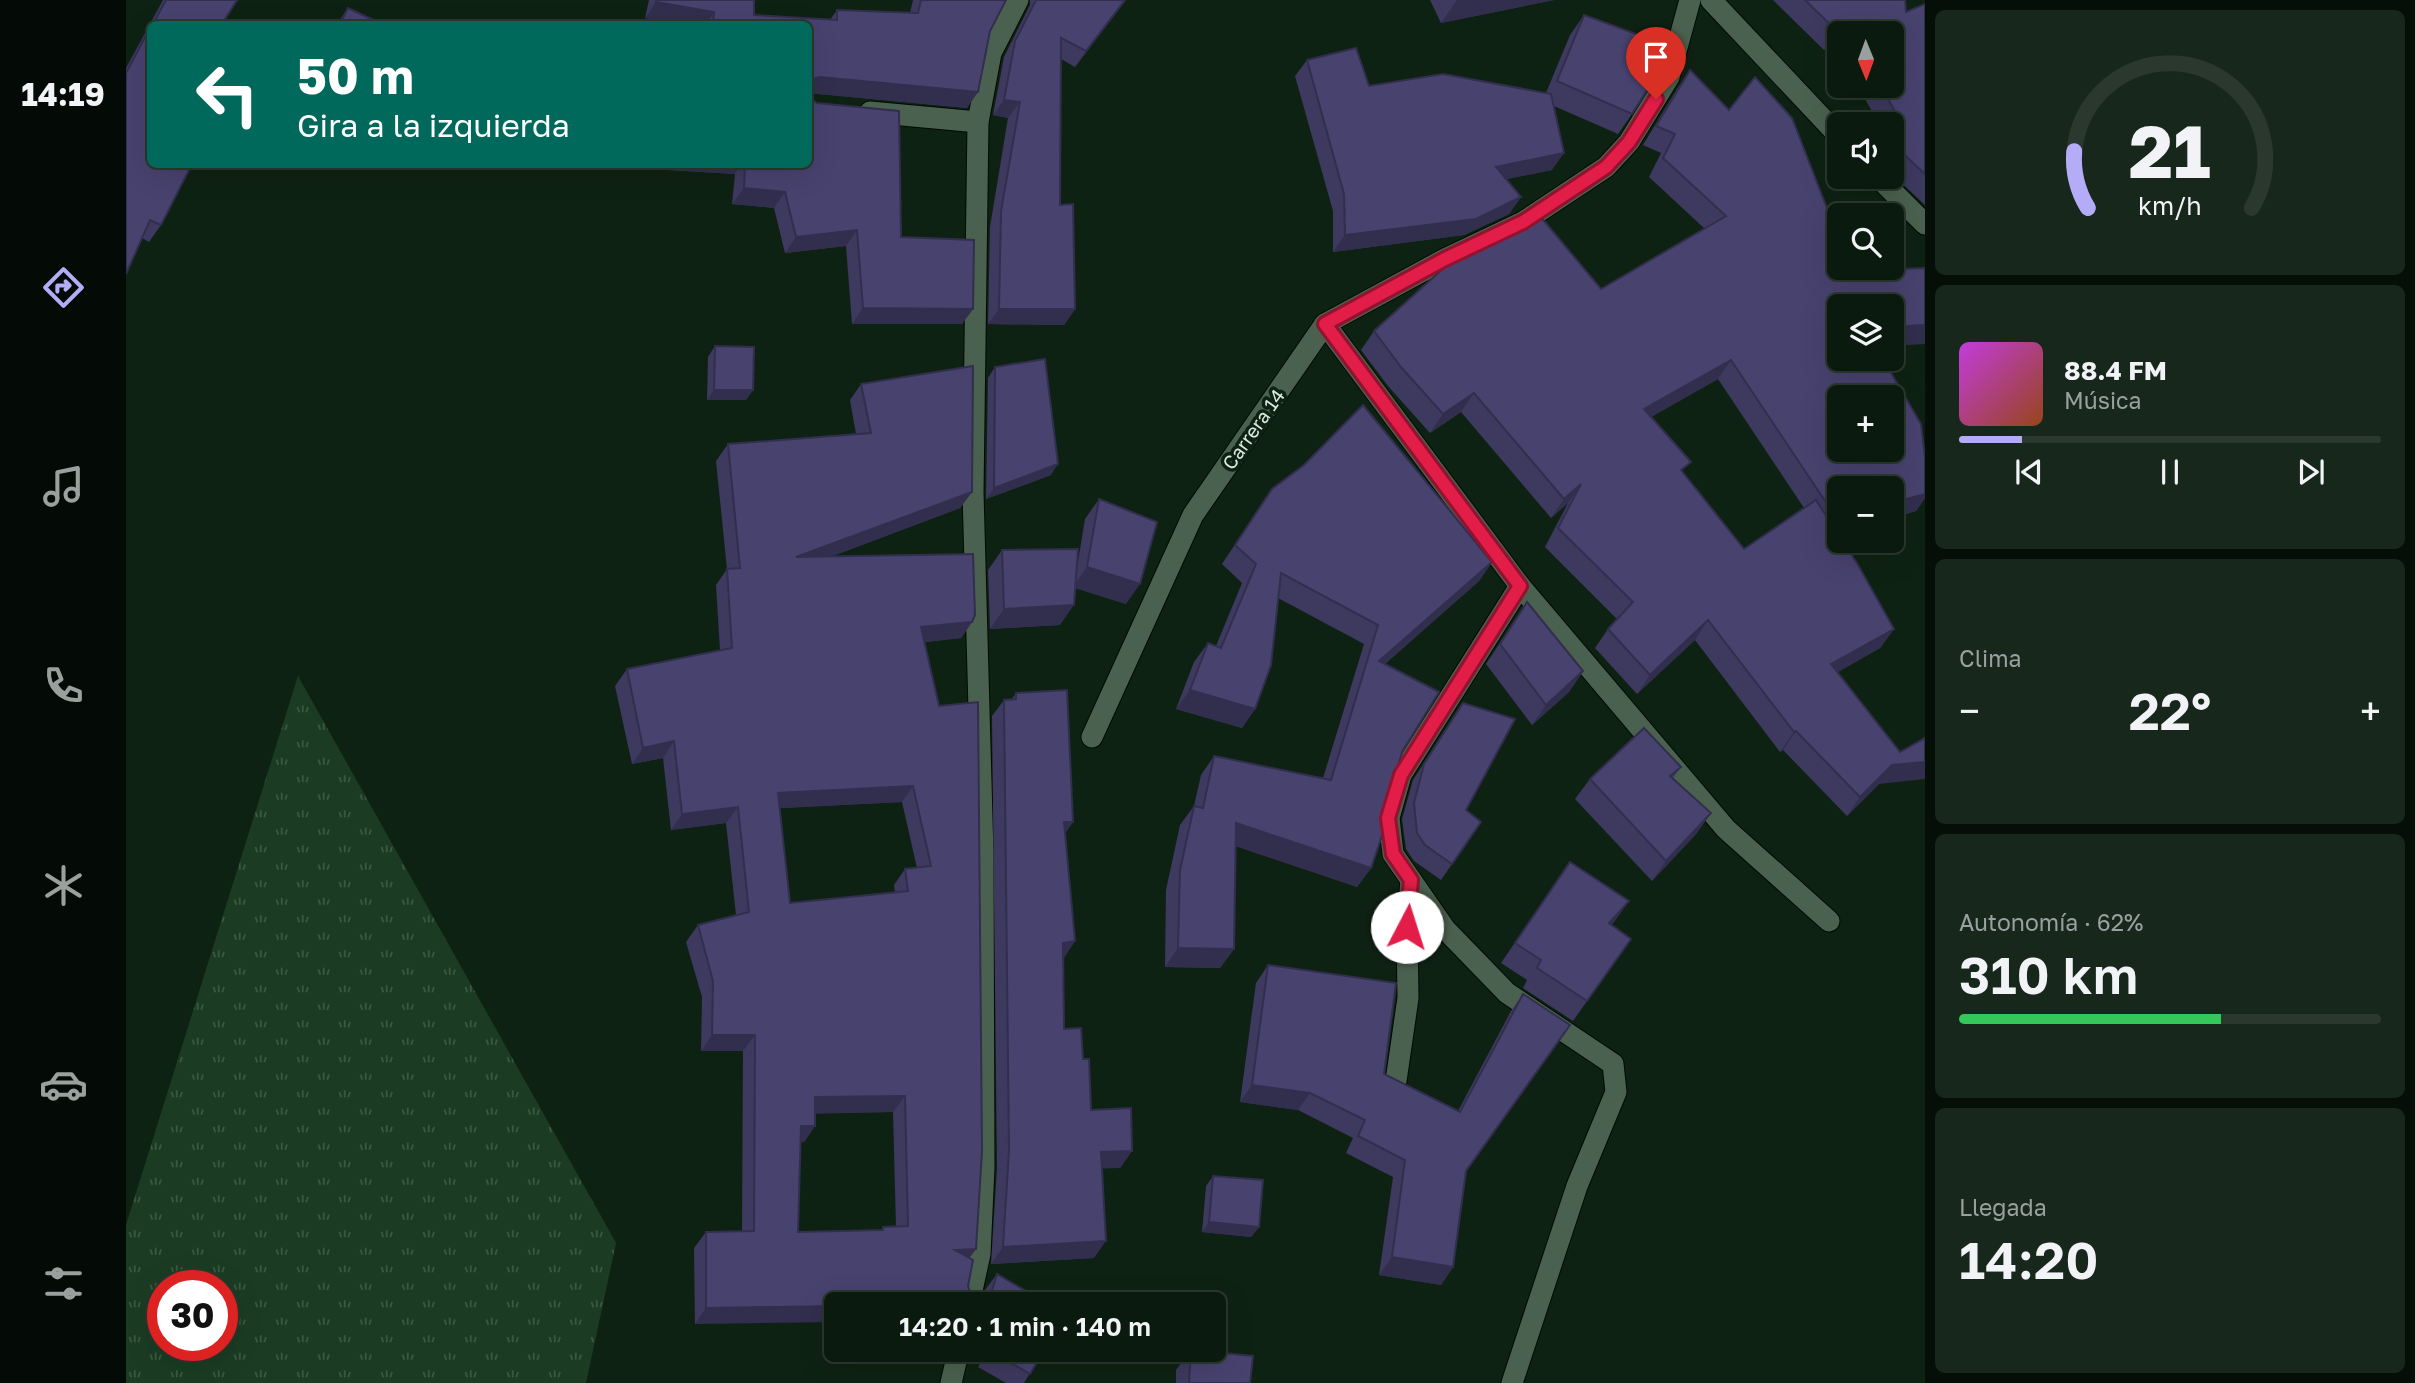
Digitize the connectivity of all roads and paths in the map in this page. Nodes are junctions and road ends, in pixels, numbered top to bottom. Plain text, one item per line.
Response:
1 (1018, 0) edge
2 (1690, 0) edge
3 (1711, 0) edge
4 (848, 110) edge
5 (978, 122) junction
6 (1827, 123) edge
7 (1890, 189) edge
8 (1925, 224) edge
9 (1325, 324) junction
10 (1520, 586) junction
11 (1092, 737) dead end
12 (1411, 880) junction
13 (1829, 921) dead end
14 (1396, 1081) edge
15 (972, 1292) edge
16 (956, 1362) edge
17 (951, 1383) edge
18 (1512, 1383) edge

1 - 5 street
2 - 9 street, Carrera 14
3 - 6 street
4 - 5 street
5 - 15 street
7 - 8 street
9 - 10 street
9 - 11 street, Carrera 14
10 - 12 street
10 - 13 street
12 - 14 street
12 - 18 street
16 - 17 street

